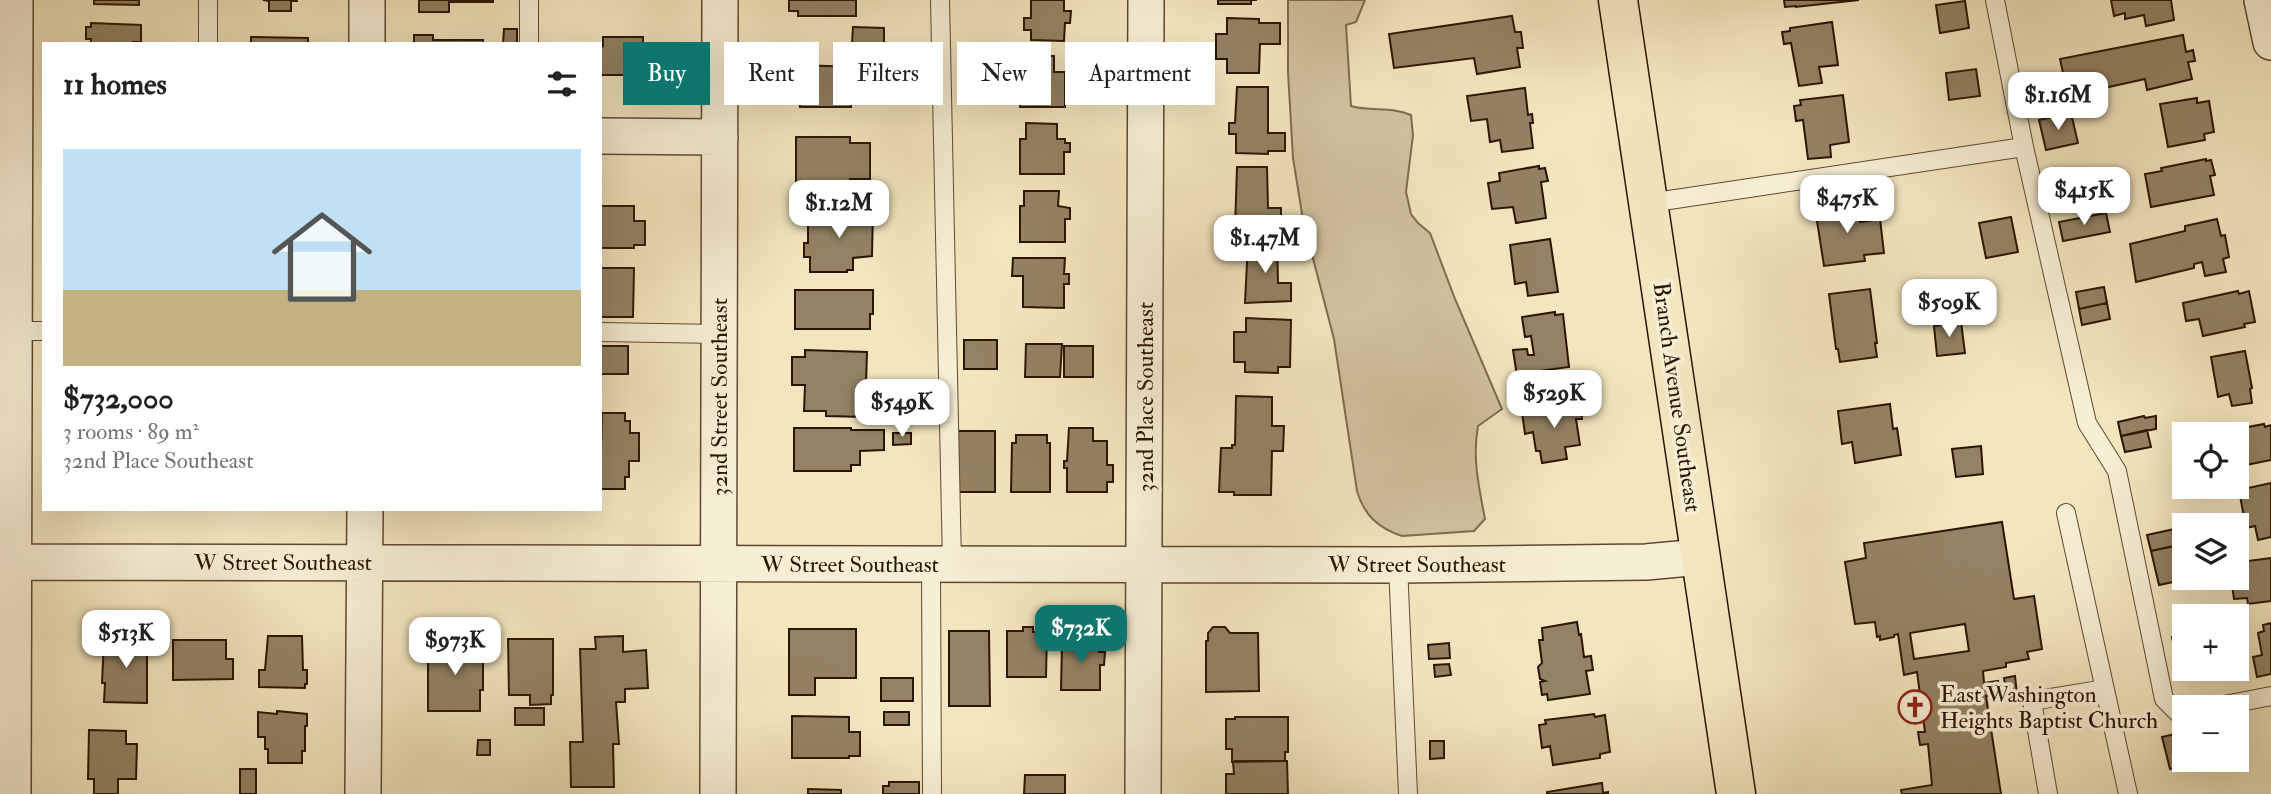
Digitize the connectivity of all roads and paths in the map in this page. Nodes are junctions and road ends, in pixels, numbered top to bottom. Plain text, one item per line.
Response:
1 (15, 0) edge
2 (208, 0) edge
3 (367, 0) edge
4 (529, 0) edge
5 (720, 0) edge
6 (940, 0) edge
7 (1146, 0) edge
8 (1618, 0) edge
9 (1995, 0) edge
10 (2262, 0) edge
11 (208, 42) edge
12 (367, 42) edge
13 (529, 42) edge
14 (2271, 42) edge
15 (29, 136) edge
16 (602, 136) edge
17 (720, 136) junction
18 (2024, 148) junction
19 (1649, 203) junction
20 (29, 331) edge
21 (602, 332) edge
22 (719, 334) junction
23 (365, 511) edge
24 (2066, 513) dead end
25 (1700, 557) junction
26 (7, 562) edge
27 (365, 562) junction
28 (719, 563) junction
29 (941, 564) junction
30 (1144, 565) junction
31 (1398, 565) junction
32 (2105, 689) junction
33 (2271, 696) edge
34 (2249, 700) edge
35 (2172, 707) edge
36 (13, 794) edge
37 (363, 794) edge
38 (718, 794) edge
39 (932, 794) edge
40 (1143, 794) edge
41 (1408, 794) edge
42 (1736, 794) edge
43 (2048, 794) edge
44 (2128, 794) edge

1 - 15 street
2 - 11 lane
3 - 12 street
4 - 13 lane
5 - 17 street, 32nd Street Southeast
6 - 29 lane
7 - 30 street, 32nd Place Southeast
8 - 19 highway, Branch Avenue Southeast
9 - 18 lane
10 - 14 street
15 - 20 street
16 - 17 street
17 - 22 street, 32nd Street Southeast
18 - 19 lane
18 - 35 lane
19 - 25 highway, Branch Avenue Southeast
20 - 26 street
21 - 22 lane
22 - 28 street, 32nd Street Southeast
23 - 27 street
24 - 32 lane
25 - 31 street, W Street Southeast
25 - 42 highway, Branch Avenue Southeast
26 - 27 street, W Street Southeast
26 - 36 street
27 - 28 street, W Street Southeast
27 - 37 street
28 - 29 street, W Street Southeast
28 - 38 street, 32nd Street Southeast
29 - 30 street, W Street Southeast
29 - 39 lane
30 - 31 street, W Street Southeast
30 - 40 street, 32nd Place Southeast
31 - 41 lane
32 - 43 lane
32 - 44 lane
33 - 34 lane

